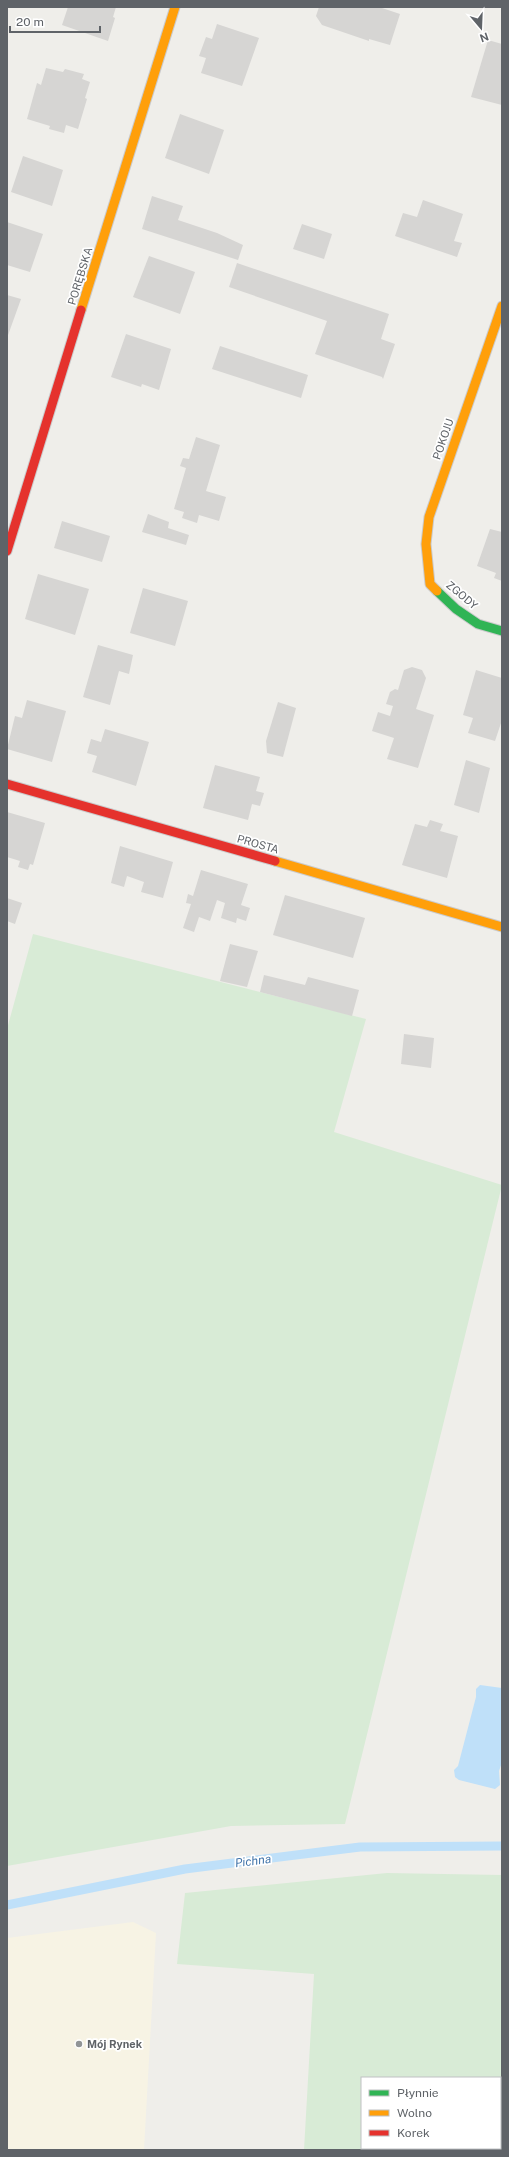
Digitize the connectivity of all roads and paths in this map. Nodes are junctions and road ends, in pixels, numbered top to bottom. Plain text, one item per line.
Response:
1 (175, 7) edge
2 (502, 306) edge
3 (7, 551) edge
4 (430, 584) joint
5 (502, 631) edge
6 (7, 784) edge
7 (502, 928) edge

1 - 3 street, PORĘBSKA
2 - 4 street, POKOJU
4 - 5 street, ZGODY
6 - 7 street, PROSTA

